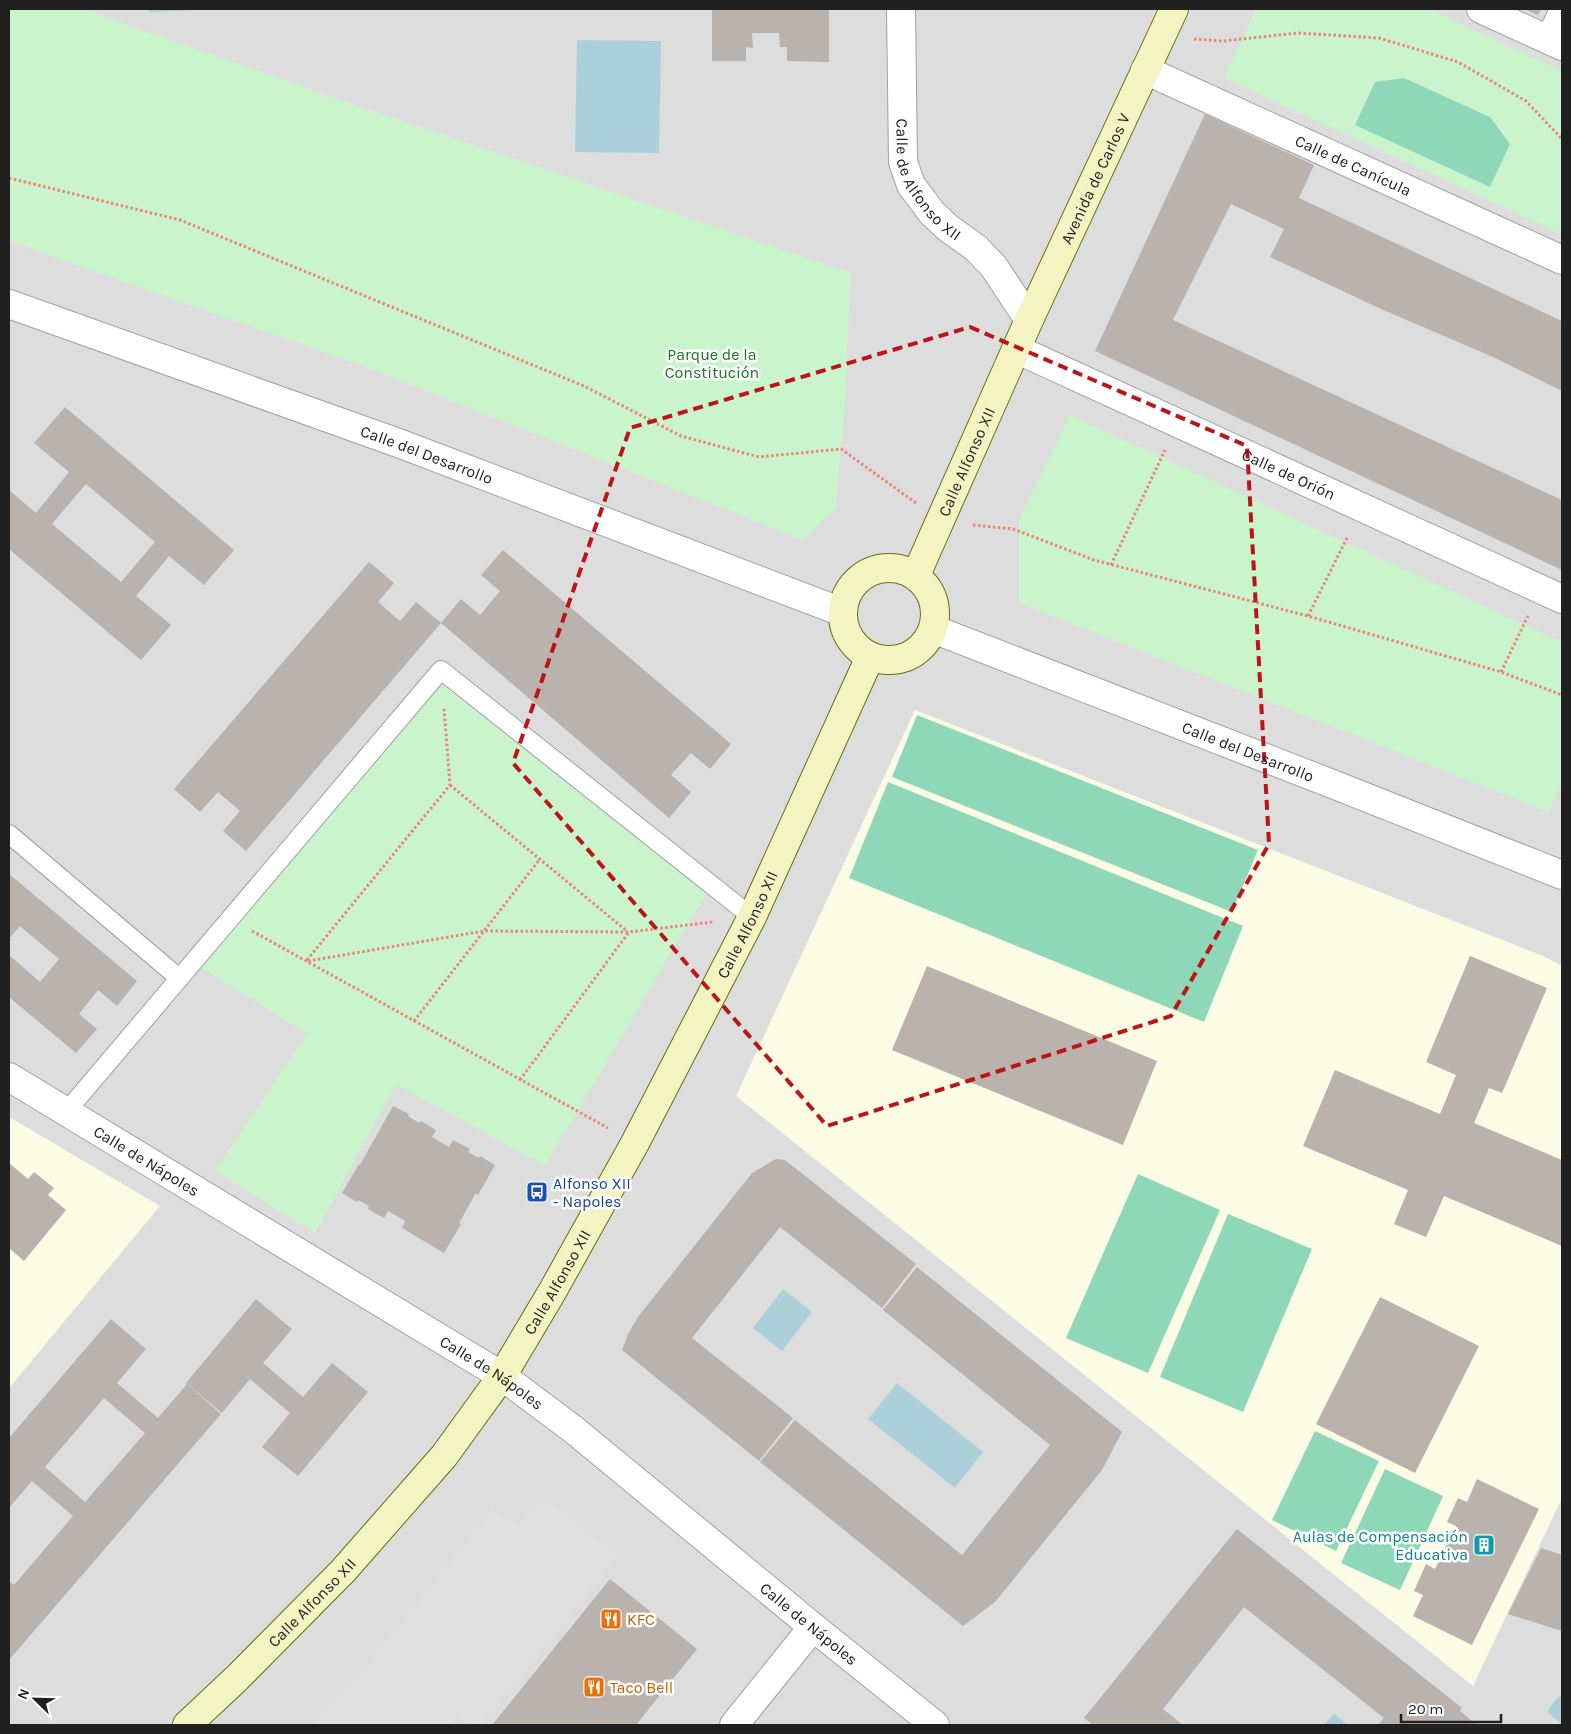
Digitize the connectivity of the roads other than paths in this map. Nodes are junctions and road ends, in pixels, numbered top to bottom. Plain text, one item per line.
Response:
1 (901, 9) edge
2 (1174, 9) edge
3 (1481, 9) edge
4 (1562, 14) edge
5 (1556, 43) edge
6 (1145, 70) junction
7 (1562, 260) edge
8 (9, 304) edge
9 (1029, 320) junction
10 (1016, 349) junction
11 (916, 575) junction
12 (1551, 594) edge
13 (842, 612) junction
14 (933, 629) junction
15 (870, 657) junction
16 (9, 834) edge
17 (1562, 875) edge
18 (752, 917) junction
19 (180, 978) junction
20 (9, 1078) edge
21 (66, 1112) junction
22 (502, 1376) junction
23 (813, 1627) junction
24 (187, 1725) edge
25 (734, 1725) edge
26 (935, 1725) edge

1 - 9 street, Calle de Alfonso XII
2 - 6 street, Avenida de Carlos V
3 - 5 street
4 - 5 street
6 - 7 street, Calle de Canícula
6 - 9 street, Avenida de Carlos V
8 - 13 street, Calle del Desarrollo
9 - 10 street, Avenida de Carlos V
10 - 11 street, Calle Alfonso XII
10 - 12 street, Calle de Orión
11 - 13 street
11 - 14 street
13 - 15 street
14 - 15 street
14 - 17 street, Calle del Desarrollo
15 - 18 street, Calle Alfonso XII
16 - 19 lane
18 - 19 lane
18 - 22 street, Calle Alfonso XII
19 - 21 lane
20 - 21 street, Calle de Nápoles
21 - 22 street, Calle de Nápoles
22 - 23 street, Calle de Nápoles
22 - 24 street, Calle Alfonso XII
23 - 25 street
23 - 26 street, Calle de Nápoles

